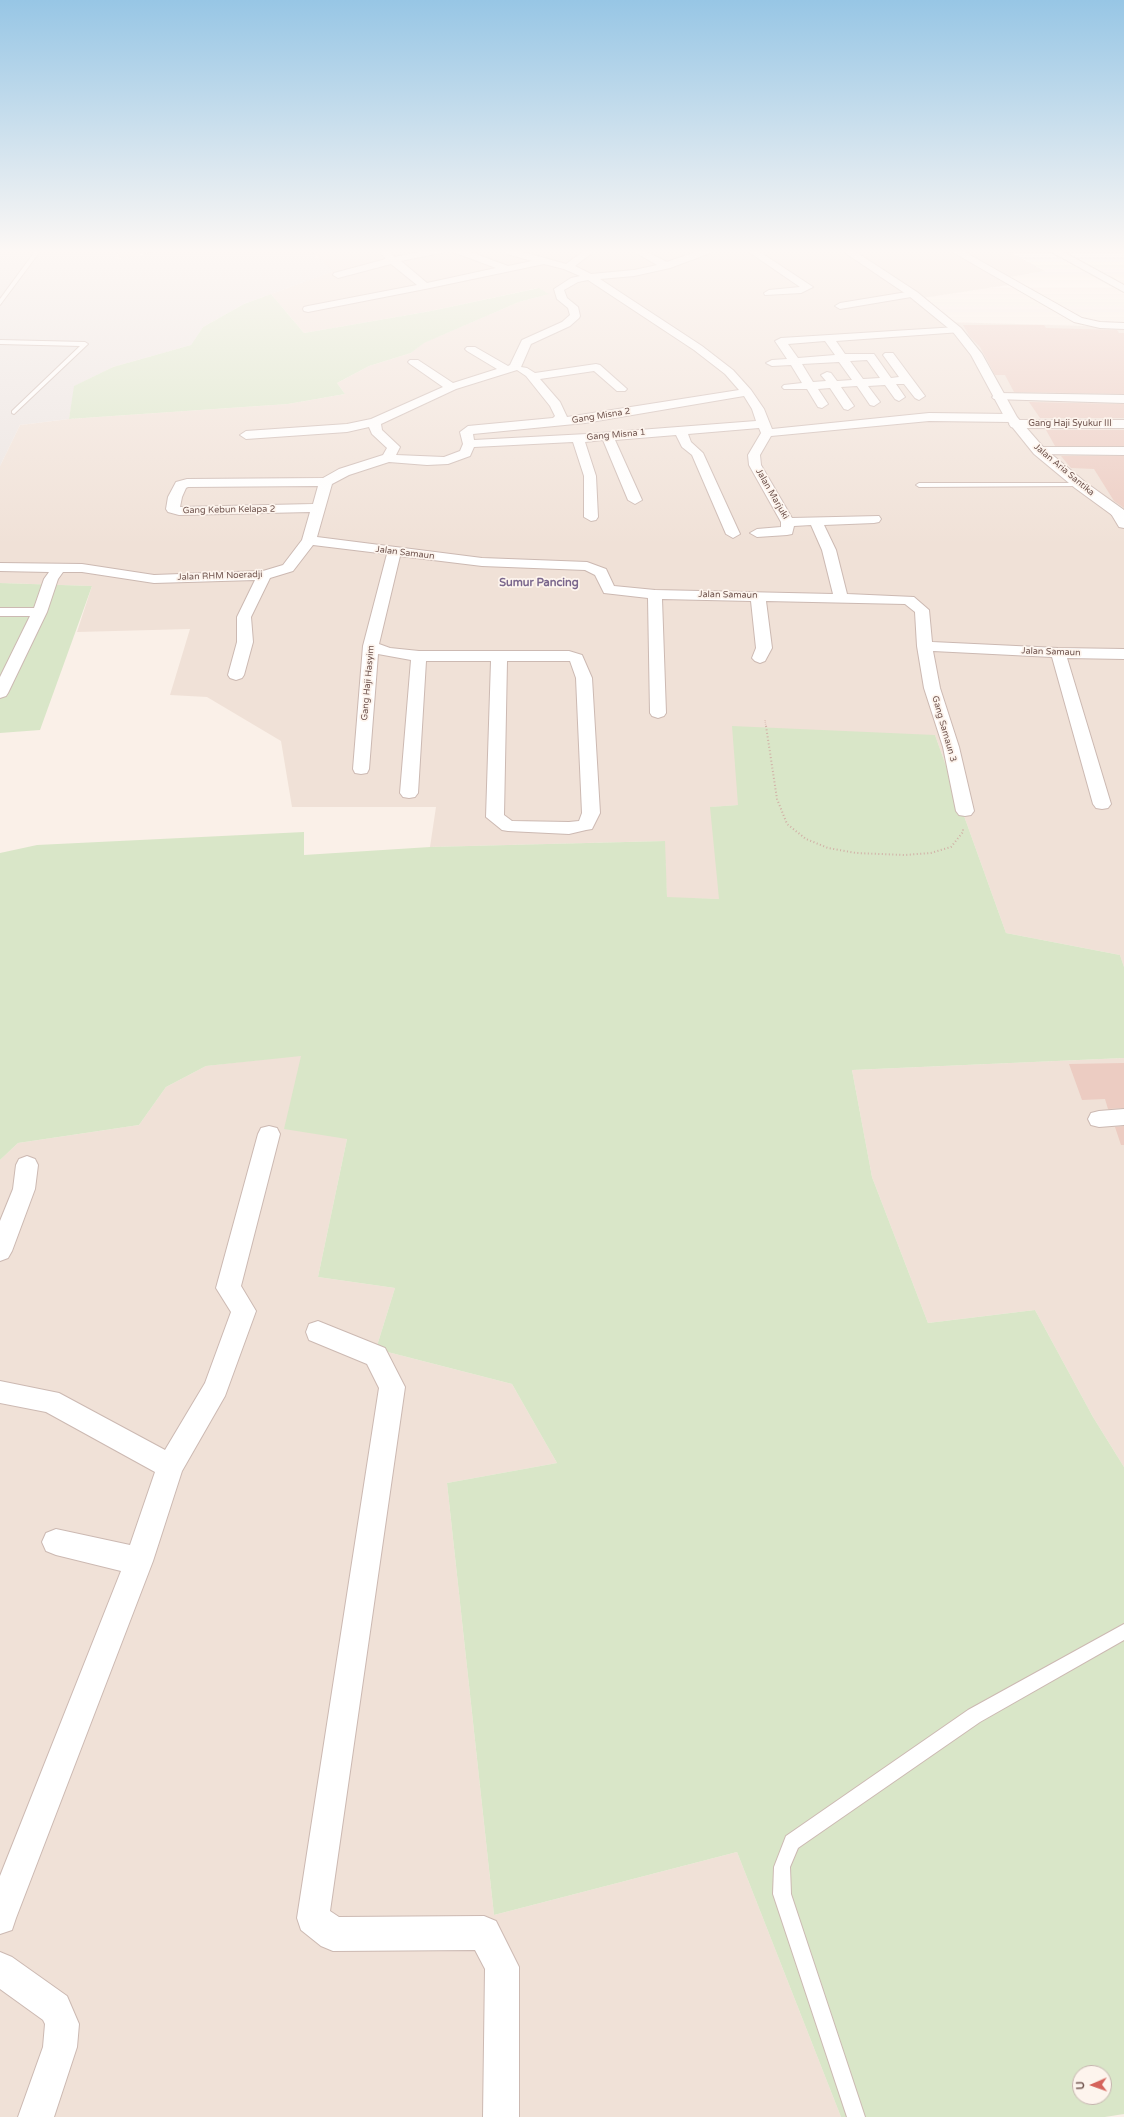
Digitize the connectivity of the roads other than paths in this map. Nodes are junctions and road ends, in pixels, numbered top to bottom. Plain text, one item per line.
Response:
1 (80, 349) edge
2 (471, 349) dead end
3 (522, 349) edge
4 (699, 349) edge
5 (786, 349) edge
6 (810, 349) edge
7 (835, 349) edge
8 (972, 349) edge
9 (889, 355) dead end
10 (841, 358) junction
11 (817, 360) junction
12 (794, 361) junction
13 (414, 362) dead end
14 (772, 362) dead end
15 (511, 368) junction
16 (532, 377) junction
17 (908, 380) junction
18 (888, 382) junction
19 (860, 383) junction
20 (834, 385) junction
21 (452, 386) junction
22 (810, 386) junction
23 (788, 387) dead end
24 (620, 389) dead end
25 (747, 392) junction
26 (919, 396) dead end
27 (998, 396) junction
28 (900, 397) dead end
29 (1124, 398) edge
30 (822, 404) dead end
31 (848, 406) dead end
32 (14, 412) dead end
33 (892, 421) junction
34 (1013, 421) junction
35 (375, 422) junction
36 (556, 422) junction
37 (1124, 424) edge
38 (765, 428) junction
39 (680, 430) junction
40 (246, 434) dead end
41 (606, 436) junction
42 (578, 438) junction
43 (468, 444) junction
44 (1039, 451) junction
45 (1124, 451) edge
46 (388, 458) junction
47 (326, 482) junction
48 (918, 485) dead end
49 (1080, 485) junction
50 (635, 500) dead end
51 (317, 508) junction
52 (591, 517) dead end
53 (1122, 517) edge
54 (874, 519) dead end
55 (816, 521) junction
56 (788, 522) junction
57 (756, 533) dead end
58 (733, 534) dead end
59 (309, 540) junction
60 (394, 552) junction
61 (0, 567) edge
62 (59, 567) junction
63 (264, 575) junction
64 (0, 580) edge
65 (51, 580) junction
66 (656, 594) junction
67 (758, 596) junction
68 (841, 598) junction
69 (0, 612) edge
70 (40, 612) junction
71 (370, 646) junction
72 (925, 646) junction
73 (1058, 653) junction
74 (1124, 654) edge
75 (419, 656) junction
76 (499, 656) junction
77 (760, 658) dead end
78 (236, 675) dead end
79 (0, 693) edge
80 (658, 713) dead end
81 (361, 769) dead end
82 (409, 793) dead end
83 (1102, 804) dead end
84 (965, 811) road end
85 (1124, 1117) edge
86 (1099, 1118) dead end
87 (269, 1134) dead end
88 (27, 1166) dead end
89 (0, 1251) edge
90 (318, 1332) dead end
91 (0, 1392) edge
92 (170, 1466) junction
93 (56, 1542) dead end
94 (139, 1561) junction
95 (1124, 1632) edge
96 (0, 1918) edge
97 (0, 1969) edge
98 (36, 2117) edge
99 (501, 2117) edge
100 (856, 2117) edge

1 - 32 lane
2 - 15 street
3 - 15 street
4 - 25 street
5 - 12 street
6 - 11 street
7 - 10 street
8 - 27 street, Jalan Aria Santika
9 - 17 street
10 - 11 street
10 - 18 street
10 - 19 street
11 - 12 street
11 - 20 street
12 - 14 street
12 - 22 street
13 - 21 street
15 - 16 street
15 - 21 street
16 - 24 street
16 - 36 street
17 - 18 street
17 - 26 street
18 - 19 street
18 - 28 street
19 - 20 street
19 - 33 street
20 - 22 street
20 - 31 street
21 - 35 street
22 - 23 street
22 - 30 street
25 - 36 street, Gang Misna 2
25 - 38 street
27 - 29 street
27 - 34 street, Jalan Aria Santika
33 - 34 street, Gang Haji Syukur III
33 - 38 street, Gang Misna 1
34 - 37 street, Gang Haji Syukur III
34 - 44 street, Jalan Aria Santika
35 - 40 street
35 - 46 street
36 - 43 street, Gang Misna 2
38 - 39 street, Gang Misna 1
38 - 56 street, Jalan Marjuki
39 - 41 street, Gang Misna 1
39 - 58 street
41 - 42 street, Gang Misna 1
41 - 50 street
42 - 43 street, Gang Misna 1
42 - 52 street
43 - 46 street
44 - 45 street
44 - 49 street, Jalan Aria Santika
46 - 47 street
47 - 51 street, Jalan RHM Noeradji
47 - 51 street, Gang Kebun Kelapa 2
48 - 49 lane
49 - 53 street, Jalan Aria Santika
51 - 59 street, Jalan RHM Noeradji
54 - 55 street, Jalan Marjuki
55 - 56 street, Jalan Marjuki
55 - 68 street
56 - 57 street
59 - 60 street, Jalan Samaun
59 - 63 street, Jalan RHM Noeradji
60 - 66 street, Jalan Samaun
60 - 71 street, Gang Haji Hasyim
61 - 62 street, Jalan RHM Noeradji
62 - 63 street, Jalan RHM Noeradji
62 - 65 street
63 - 78 street
64 - 65 street
65 - 70 street
66 - 67 street, Jalan Samaun
66 - 80 street
67 - 68 street, Jalan Samaun
67 - 77 street
68 - 72 street, Jalan Samaun
69 - 70 street
70 - 79 street
71 - 75 street
71 - 81 street, Gang Haji Hasyim
72 - 73 street, Jalan Samaun
72 - 84 street, Gang Samaun 3
73 - 74 street, Jalan Samaun
73 - 83 street
75 - 76 street
75 - 82 street
76 - 76 street
85 - 86 street
87 - 92 street
88 - 89 street
90 - 99 street
91 - 92 street
92 - 94 street
93 - 94 street
94 - 96 street
95 - 100 lane
97 - 98 street

